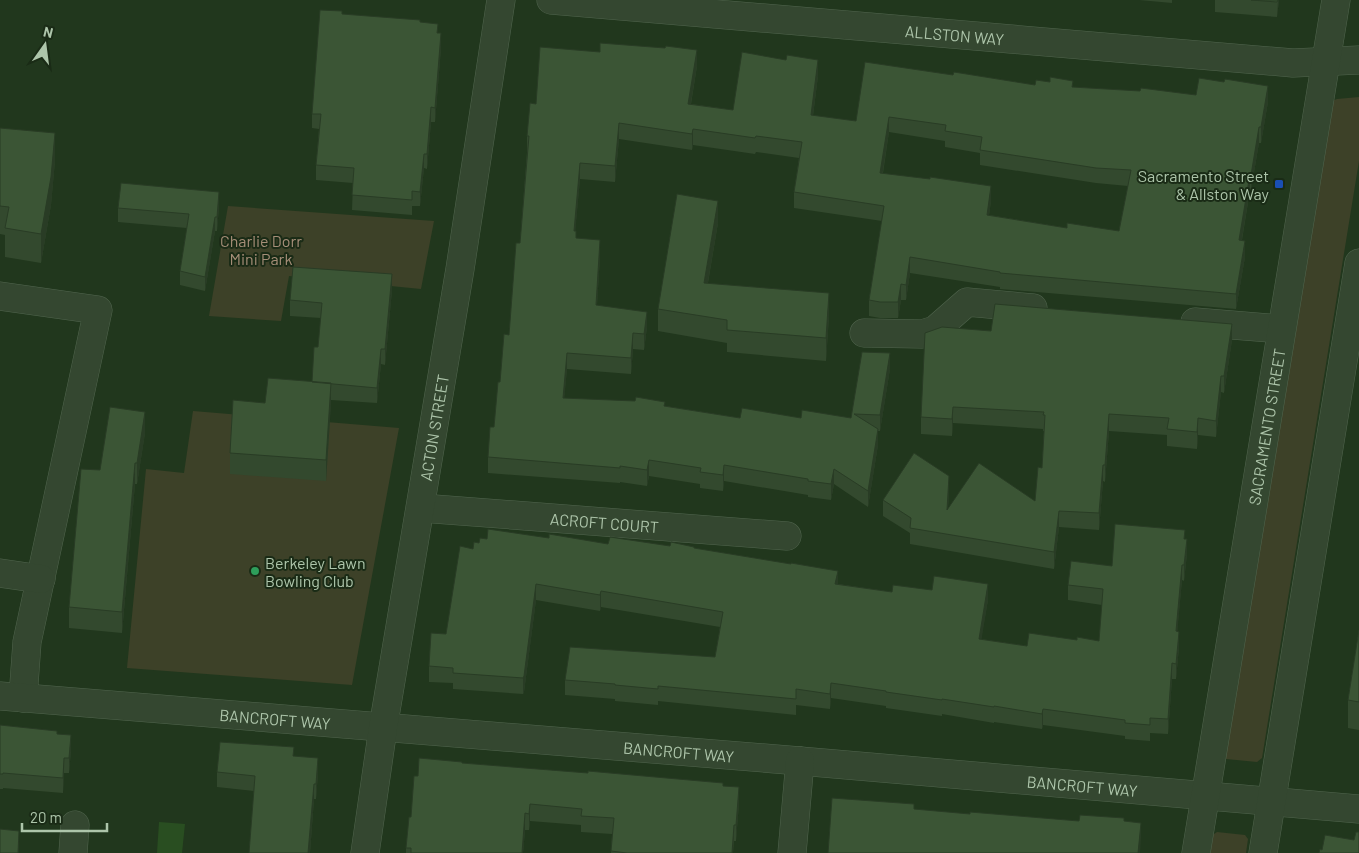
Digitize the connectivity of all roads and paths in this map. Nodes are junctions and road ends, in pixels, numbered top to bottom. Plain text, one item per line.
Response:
1 (501, 0) edge
2 (551, 0) edge
3 (1336, 0) edge
4 (1359, 60) edge
5 (1326, 62) junction
6 (1359, 263) edge
7 (0, 296) edge
8 (1056, 310) edge
9 (1173, 320) edge
10 (1281, 329) junction
11 (864, 333) dead end
12 (421, 508) junction
13 (787, 536) dead end
14 (0, 573) edge
15 (41, 579) junction
16 (11, 697) edge
17 (383, 728) junction
18 (800, 761) junction
19 (1205, 795) junction
20 (1271, 802) junction
21 (1359, 809) edge
22 (75, 825) dead end
23 (73, 853) edge
24 (365, 853) edge
25 (792, 853) edge
26 (1196, 853) edge
27 (1263, 853) edge

1 - 12 street, ACTON STREET
2 - 5 street, ALLSTON WAY
3 - 5 street, SACRAMENTO STREET
4 - 5 street, ALLSTON WAY
5 - 10 street, SACRAMENTO STREET
6 - 20 street
7 - 15 street
8 - 11 street
9 - 10 street
10 - 19 street, SACRAMENTO STREET
12 - 13 street, ACROFT COURT
12 - 17 street, ACTON STREET
14 - 15 street
15 - 16 street
16 - 17 street, BANCROFT WAY
17 - 18 street, BANCROFT WAY
17 - 24 street, ACTON STREET
18 - 19 street, BANCROFT WAY
18 - 25 street
19 - 20 street, BANCROFT WAY
19 - 26 street, SACRAMENTO STREET
20 - 21 street, BANCROFT WAY
20 - 27 street
22 - 23 street

